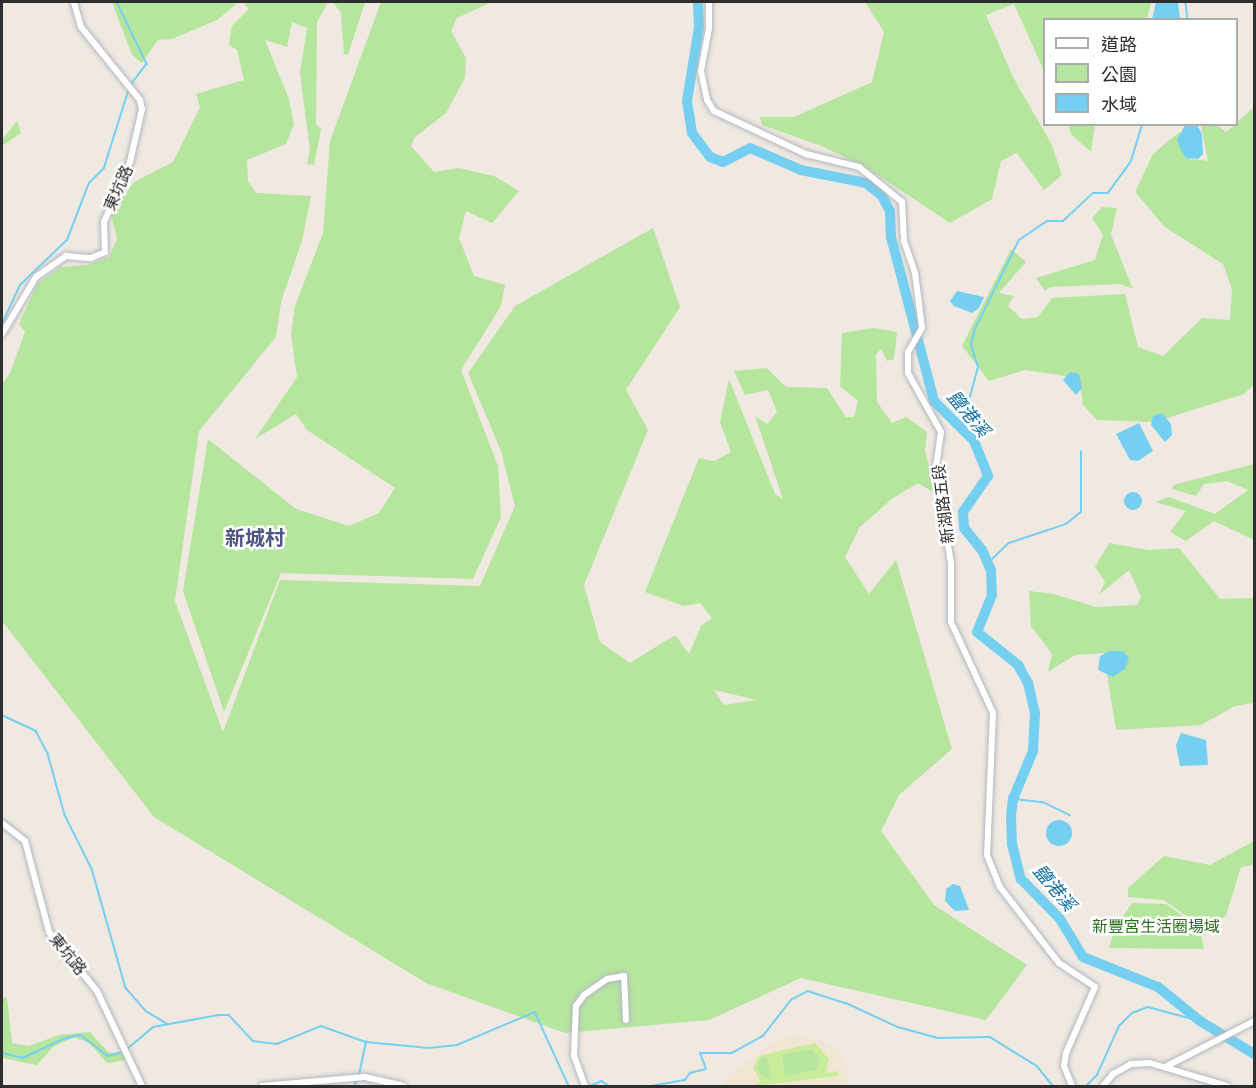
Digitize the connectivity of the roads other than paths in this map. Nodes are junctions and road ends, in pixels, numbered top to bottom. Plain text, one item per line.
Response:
1 (74, 2) edge
2 (709, 2) edge
3 (2, 334) edge
4 (2, 823) edge
5 (626, 1020) dead end
6 (1254, 1020) edge
7 (1167, 1066) junction
8 (142, 1086) edge
9 (262, 1086) edge
10 (403, 1086) edge
11 (585, 1086) edge
12 (1072, 1086) edge
13 (1103, 1086) edge
14 (1227, 1086) edge

1 - 3 street, 東坑路
2 - 12 street, 新湖路五段
4 - 8 street, 東坑路
5 - 11 street
6 - 7 street
7 - 13 street
7 - 14 street
9 - 10 street

